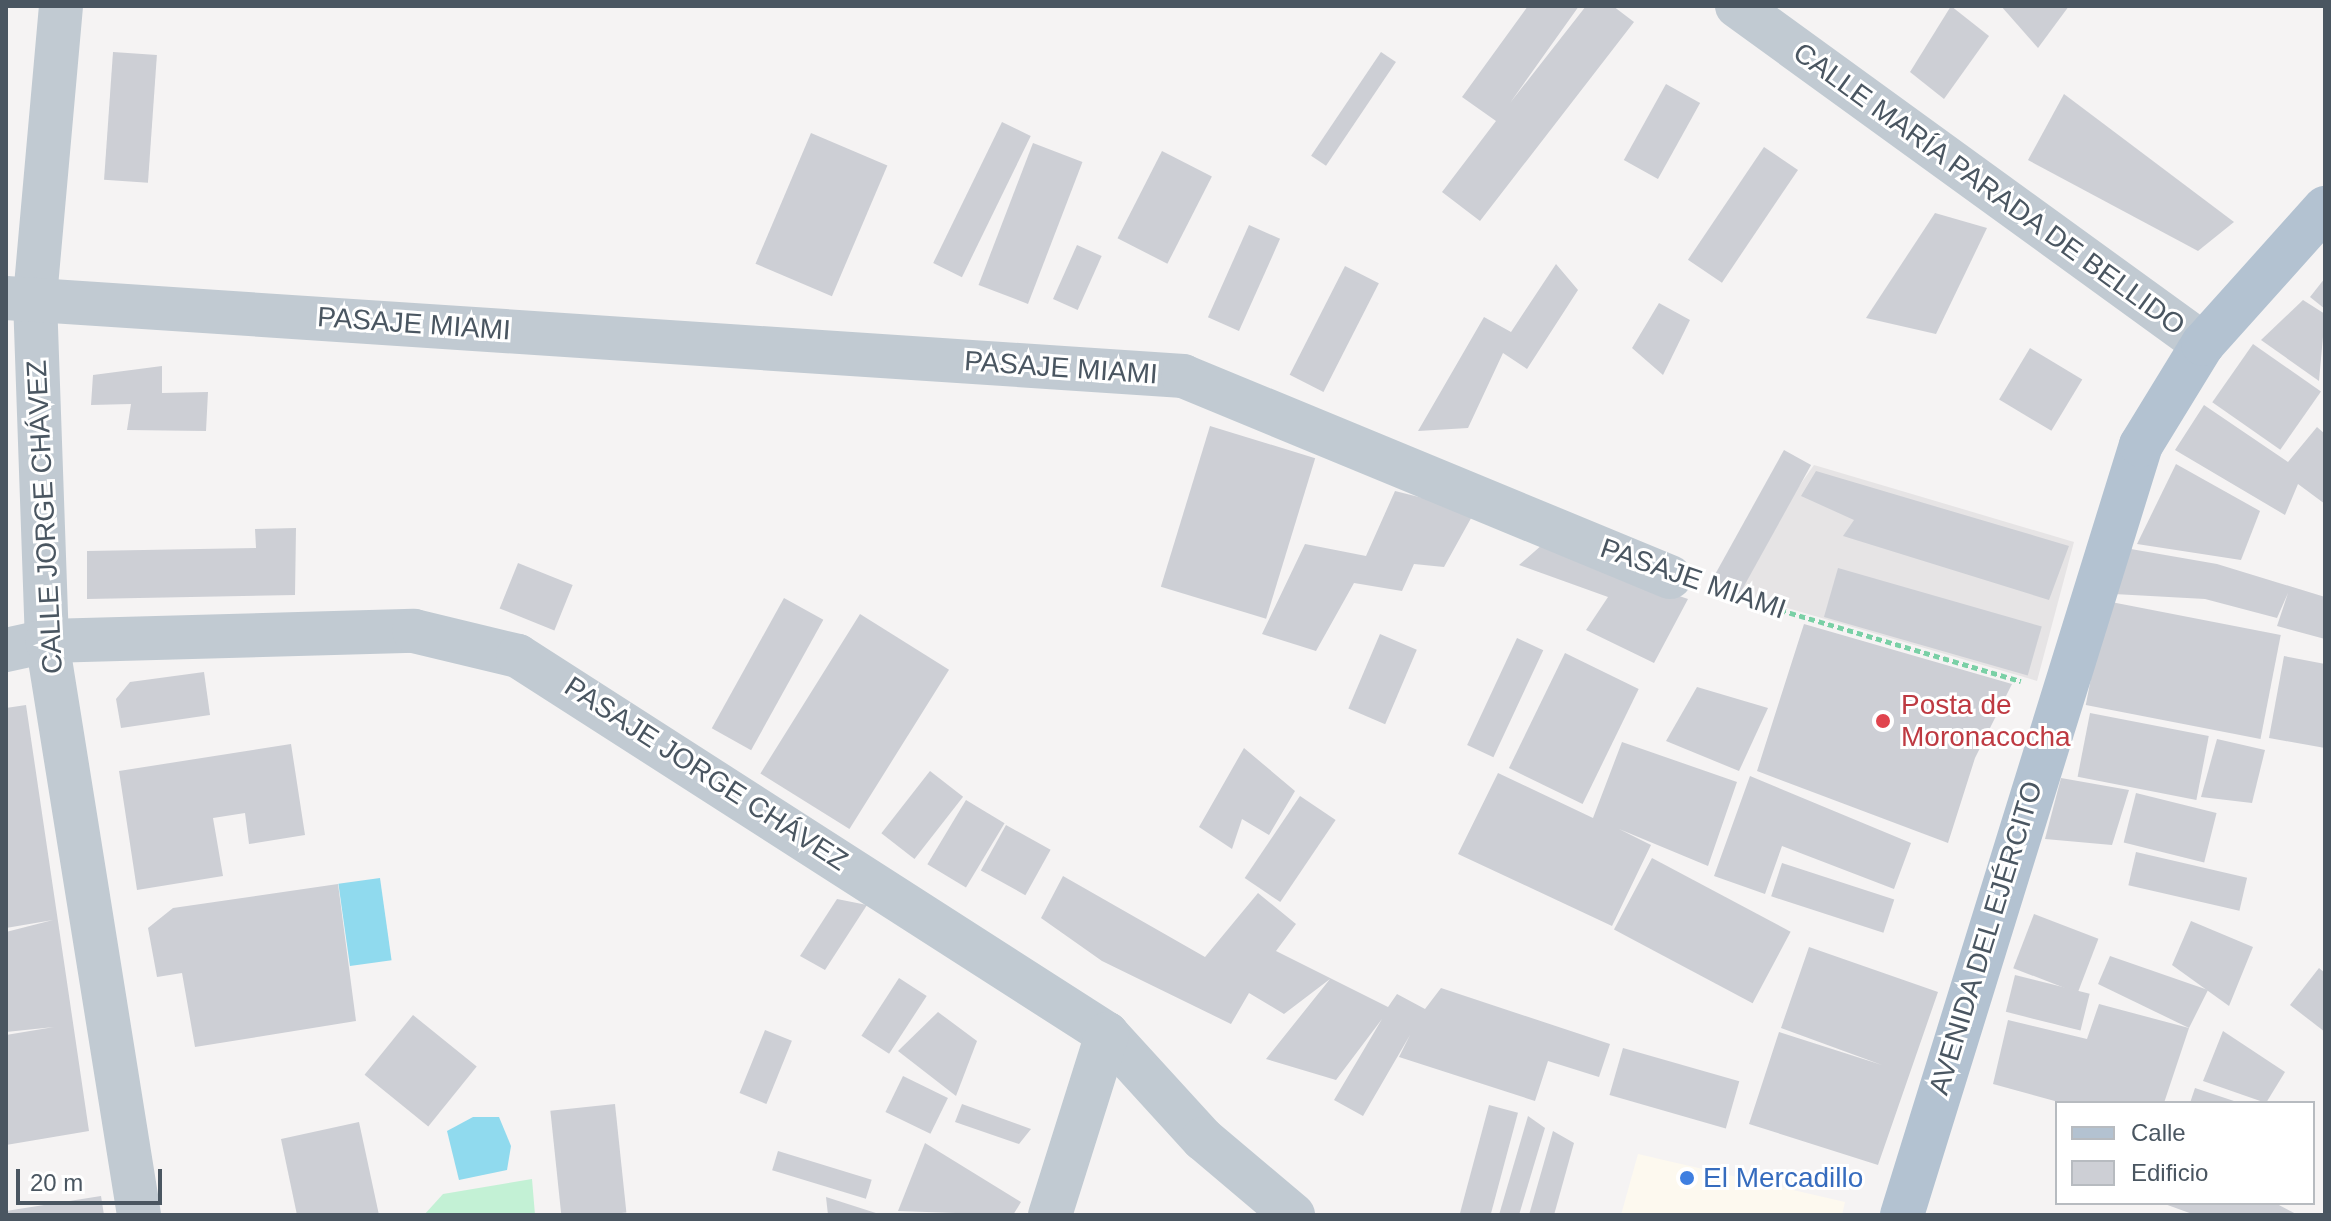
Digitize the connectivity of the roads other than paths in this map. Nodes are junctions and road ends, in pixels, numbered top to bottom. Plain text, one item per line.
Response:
1 (61, 6) edge
2 (1737, 6) edge
3 (2325, 208) edge
4 (21, 298) edge
5 (2203, 344) junction
6 (1670, 577) road end
7 (26, 646) edge
8 (1107, 1034) junction
9 (139, 1215) edge
10 (1050, 1215) edge
11 (1293, 1215) edge
12 (1902, 1215) edge

1 - 4 street, CALLE JORGE CHÁVEZ
2 - 5 street, CALLE MARÍA PARADA DE BELLIDO
3 - 5 main road, AVENIDA DEL EJÉRCITO
4 - 6 street, PASAJE MIAMI
4 - 7 street, CALLE JORGE CHÁVEZ
5 - 12 main road, AVENIDA DEL EJÉRCITO
7 - 8 street, PASAJE JORGE CHÁVEZ
7 - 9 street, CALLE JORGE CHÁVEZ
8 - 10 street
8 - 11 street, PASAJE JORGE CHÁVEZ

